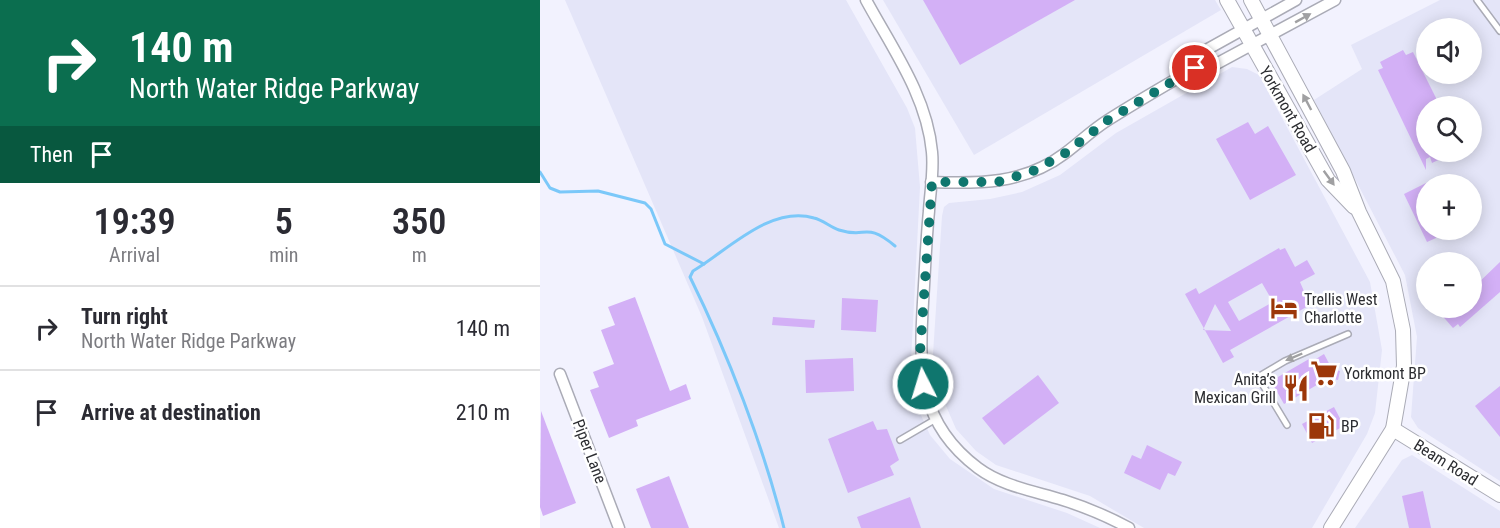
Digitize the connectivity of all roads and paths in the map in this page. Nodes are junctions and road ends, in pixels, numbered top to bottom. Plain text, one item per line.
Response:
1 (866, 0) edge
2 (1227, 0) edge
3 (1251, 0) edge
4 (1296, 0) edge
5 (1335, 0) edge
6 (1477, 0) edge
7 (1262, 20) junction
8 (1244, 30) junction
9 (1500, 32) edge
10 (1271, 36) junction
11 (1252, 46) junction
12 (1195, 68) junction
13 (932, 182) junction
14 (1359, 212) junction
15 (1348, 334) dead end
16 (560, 374) dead end
17 (936, 419) junction
18 (1287, 425) dead end
19 (1393, 429) junction
20 (900, 440) dead end
21 (1500, 495) edge
22 (619, 528) edge
23 (1129, 528) edge
24 (1331, 528) edge

1 - 13 street
2 - 8 street, Yorkmont Road
3 - 7 street, Yorkmont Road
4 - 7 street
10 -> 5 street
6 - 9 lane
7 - 8 street
7 - 10 street, Yorkmont Road
8 - 11 street, Yorkmont Road
8 - 12 street
10 - 11 street
14 -> 10 street, Yorkmont Road
11 - 12 street
11 -> 14 street, Yorkmont Road
12 - 13 street
13 - 17 street
14 - 19 street, Yorkmont Road
15 -> 18 lane
16 - 22 street, Piper Lane
17 - 20 lane
17 - 23 street
19 - 21 street, Beam Road
19 - 24 street, Yorkmont Road

